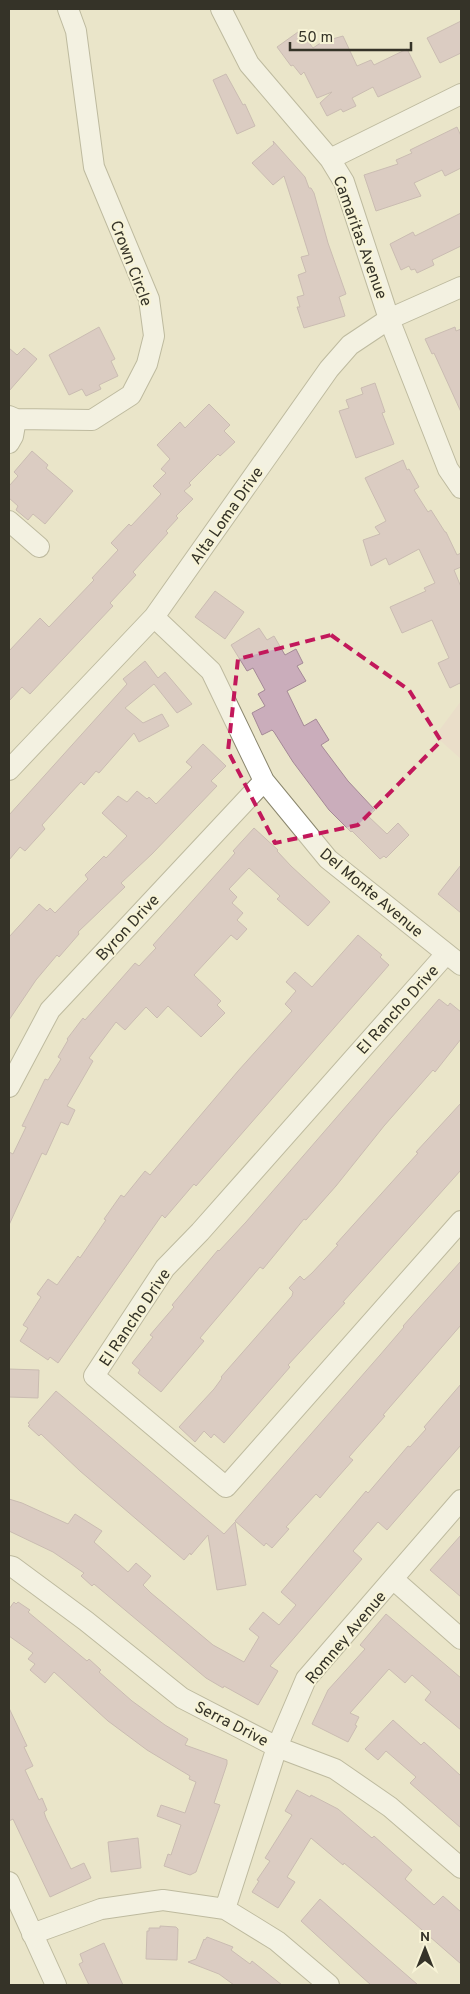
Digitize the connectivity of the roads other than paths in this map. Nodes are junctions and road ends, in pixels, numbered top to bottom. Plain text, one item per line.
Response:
1 (68, 9) edge
2 (221, 9) edge
3 (461, 94) edge
4 (330, 158) junction
5 (461, 287) edge
6 (389, 319) junction
7 (12, 417) edge
8 (9, 443) edge
9 (461, 488) edge
10 (9, 521) edge
11 (39, 546) dead end
12 (154, 617) junction
13 (9, 770) edge
14 (264, 780) junction
15 (454, 959) edge
16 (9, 1087) edge
17 (461, 1220) edge
18 (461, 1500) edge
19 (9, 1566) edge
20 (394, 1579) junction
21 (461, 1638) edge
22 (277, 1747) junction
23 (461, 1868) edge
24 (9, 1882) edge
25 (226, 1909) junction
26 (32, 1934) junction
27 (56, 1985) edge
28 (329, 1985) edge

1 - 7 street, Crown Circle
2 - 4 street, Camaritas Avenue
3 - 4 street
4 - 6 street, Camaritas Avenue
5 - 6 street, Alta Loma Drive
6 - 9 street, Camaritas Avenue
6 - 12 street, Alta Loma Drive
7 - 8 street, Crown Circle
10 - 11 street
12 - 13 street, Alta Loma Drive
12 - 14 street, Del Monte Avenue
14 - 15 street, Del Monte Avenue
14 - 16 street, Byron Drive
15 - 17 street, El Rancho Drive
18 - 20 street, Romney Avenue
19 - 22 street, Serra Drive
20 - 21 street
20 - 22 street, Romney Avenue
22 - 23 street, Serra Drive
22 - 25 street, Romney Avenue
24 - 26 street
25 - 26 street
25 - 28 street
26 - 27 street

